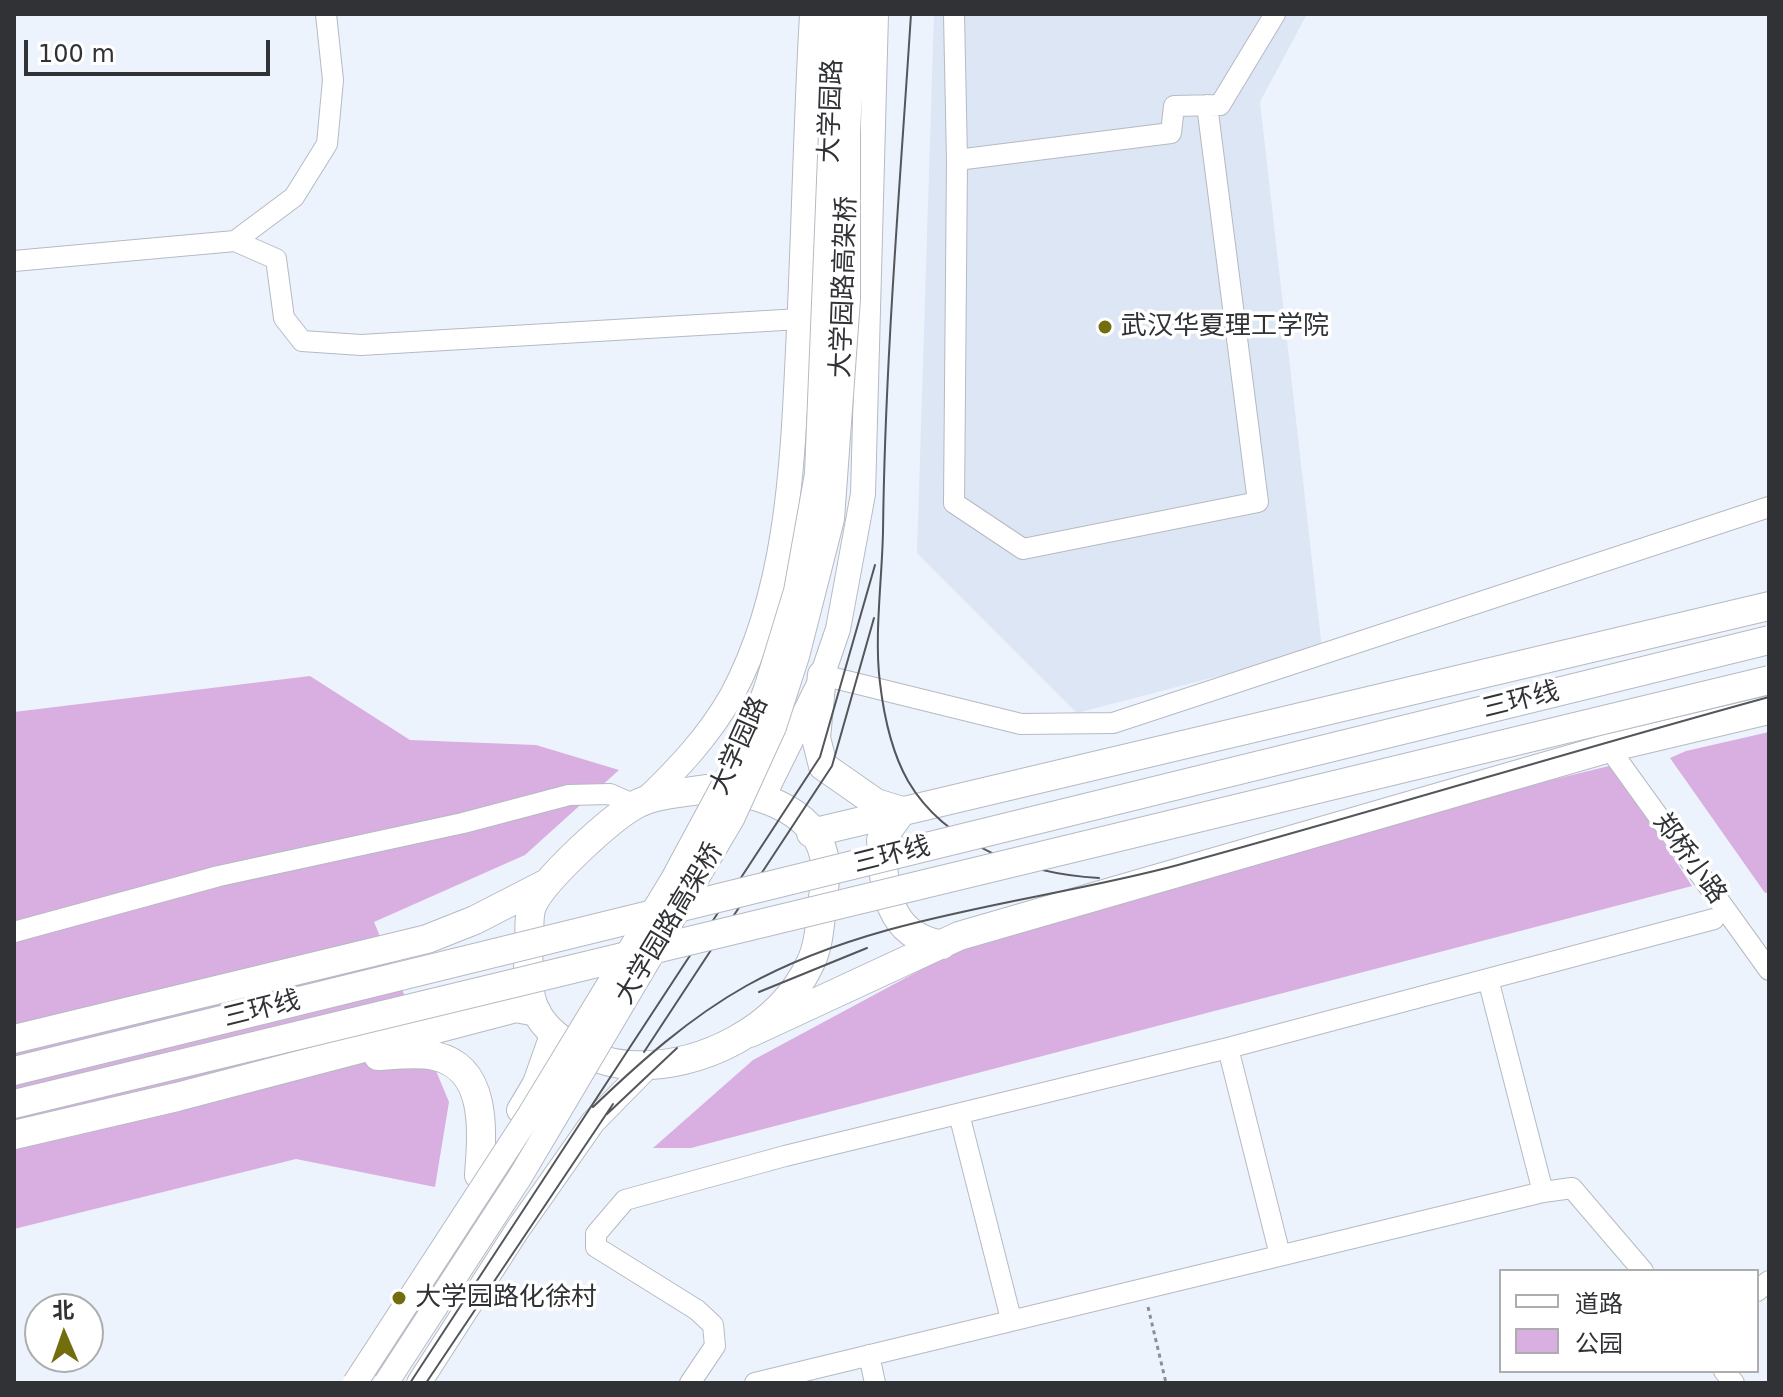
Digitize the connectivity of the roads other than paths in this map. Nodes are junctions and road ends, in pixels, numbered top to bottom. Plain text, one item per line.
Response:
1 (326, 14) edge
2 (812, 14) edge
3 (854, 14) edge
4 (865, 14) edge
5 (876, 14) edge
6 (954, 14) edge
7 (1275, 14) edge
8 (840, 32) edge
9 (1207, 105) junction
10 (806, 116) junction
11 (840, 131) junction
12 (957, 160) junction
13 (235, 241) junction
14 (14, 261) edge
15 (800, 319) junction
16 (1769, 507) edge
17 (1769, 606) edge
18 (1769, 640) edge
19 (822, 675) junction
20 (1769, 680) edge
21 (1769, 710) edge
22 (1609, 748) junction
23 (763, 797) junction
24 (639, 804) junction
25 (902, 811) junction
26 (811, 833) junction
27 (549, 881) junction
28 (1714, 919) dead end
29 (14, 932) edge
30 (942, 945) junction
31 (1769, 970) edge
32 (1488, 979) junction
33 (545, 1022) junction
34 (750, 1033) junction
35 (14, 1039) edge
36 (1228, 1048) junction
37 (326, 1058) junction
38 (649, 1065) junction
39 (14, 1071) edge
40 (14, 1104) edge
41 (959, 1114) junction
42 (14, 1135) edge
43 (479, 1175) junction
44 (1543, 1192) junction
45 (1280, 1255) junction
46 (1641, 1269) edge
47 (1011, 1319) junction
48 (869, 1355) junction
49 (343, 1383) edge
50 (355, 1383) edge
51 (386, 1383) edge
52 (419, 1383) edge
53 (690, 1383) edge
54 (755, 1383) edge
55 (875, 1383) edge

1 - 13 street
2 - 10 main road
3 - 8 main road
4 - 8 main road
5 - 19 main road, 大学园路
6 - 12 street
7 - 9 street
8 - 10 main road
8 - 11 main road
9 - 12 street
9 - 12 street
10 - 15 main road
11 - 50 main road, 大学园路, bridge
11 - 51 main road, 大学园路高架桥, bridge
13 - 14 street
13 - 15 street
15 - 24 main road
16 - 19 street
17 - 25 highway
18 - 39 highway, 三环线, bridge
19 - 23 main road, 大学园路
19 - 25 highway
20 - 40 highway, 三环线, bridge
21 - 22 highway
22 - 30 highway
22 - 31 street, 郑桥小路
23 - 24 highway
23 - 26 highway
24 - 27 highway
24 - 29 street
25 - 26 highway
25 - 30 highway
26 - 34 highway
27 - 33 highway
27 - 35 highway
28 - 32 street
30 - 34 highway
32 - 36 street
32 - 44 street
33 - 37 highway
33 - 38 highway
33 - 43 main road
34 - 38 highway
36 - 41 street
36 - 45 street
37 - 42 highway
37 - 43 highway
38 - 52 main road
41 - 47 street
41 - 53 street
43 - 49 main road
44 - 45 street
44 - 46 street
45 - 47 street
47 - 48 street
48 - 54 street
48 - 55 street

